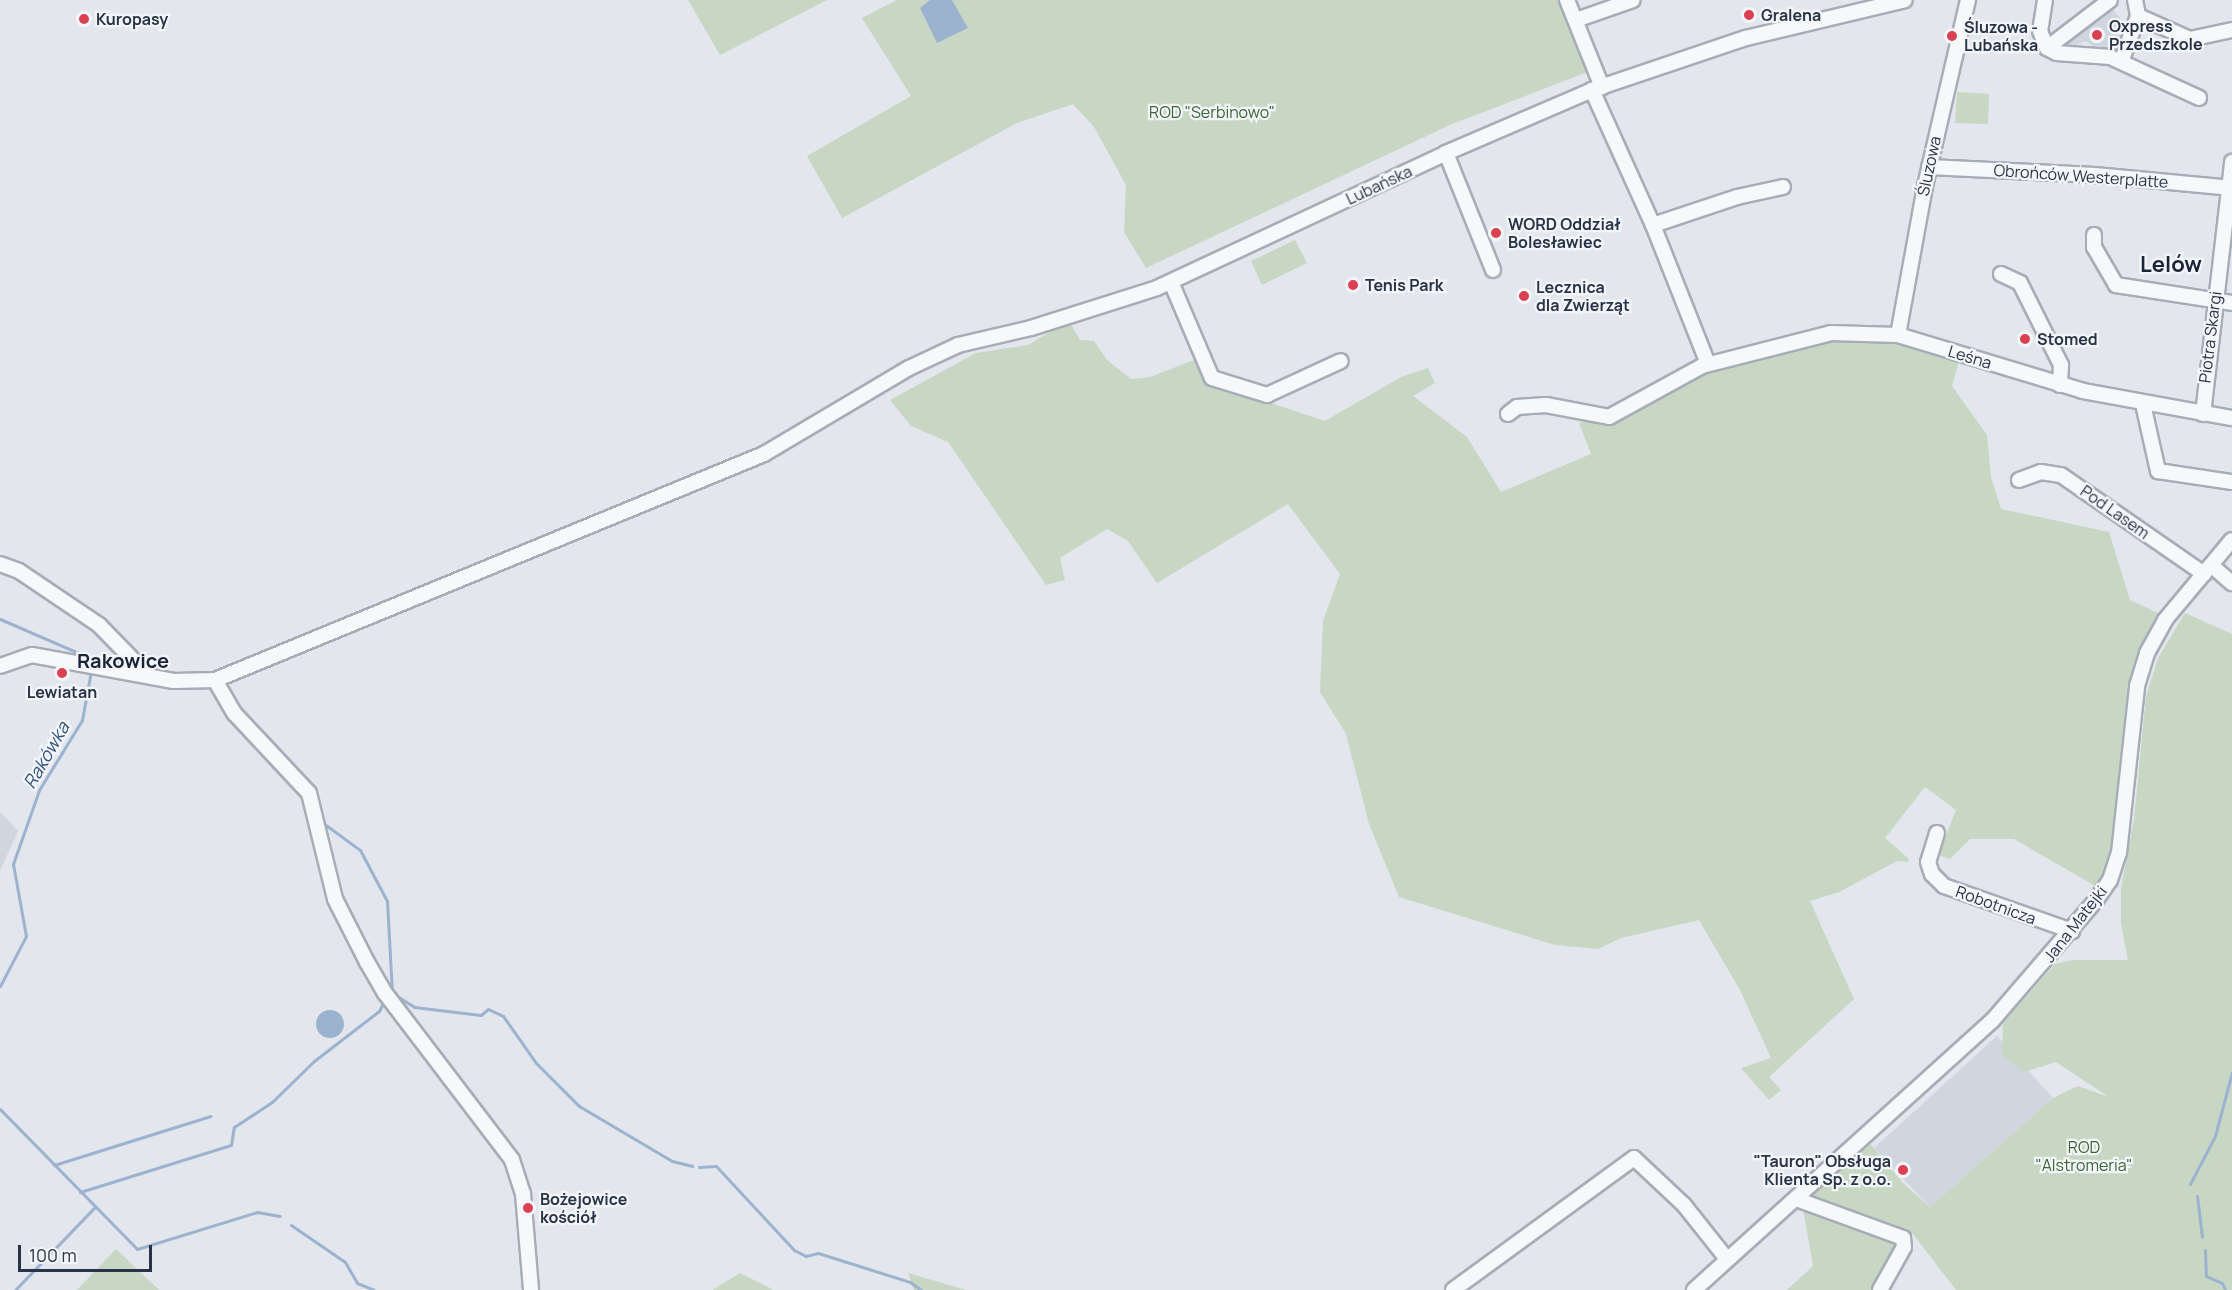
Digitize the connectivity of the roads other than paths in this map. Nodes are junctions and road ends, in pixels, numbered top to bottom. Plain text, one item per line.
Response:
1 (1567, 0) edge
2 (1633, 0) edge
3 (1905, 0) edge
4 (1968, 0) edge
5 (2045, 0) edge
6 (2110, 0) edge
7 (2135, 0) edge
8 (2138, 16) junction
9 (1575, 20) junction
10 (2232, 30) edge
11 (2047, 48) junction
12 (2121, 62) junction
13 (1597, 88) junction
14 (2199, 98) dead end
15 (1446, 153) junction
16 (2232, 162) edge
17 (1929, 167) junction
18 (1783, 187) dead end
19 (2230, 188) edge
20 (1653, 225) junction
21 (2094, 235) dead end
22 (1493, 270) dead end
23 (2001, 274) dead end
24 (1171, 282) junction
25 (2214, 300) junction
26 (2232, 303) edge
27 (1898, 335) junction
28 (1341, 361) dead end
29 (1708, 364) junction
30 (2060, 385) junction
31 (2143, 404) junction
32 (1508, 414) dead end
33 (2203, 414) junction
34 (2232, 418) edge
35 (2019, 480) dead end
36 (2232, 482) edge
37 (2232, 540) edge
38 (0, 564) edge
39 (2207, 570) junction
40 (2232, 583) edge
41 (0, 666) edge
42 (142, 674) junction
43 (215, 680) junction
44 (1937, 833) dead end
45 (2072, 931) junction
46 (1796, 1199) junction
47 (1728, 1258) junction
48 (531, 1290) edge
49 (1453, 1290) edge
50 (1694, 1290) edge
51 (1880, 1290) edge

1 - 9 street
2 - 9 street
3 - 13 street, Lubańska
4 - 17 street, Śluzowa
5 - 11 street
6 - 11 street
7 - 8 street
8 - 10 street
8 - 12 street
9 - 13 street
11 - 12 street
12 - 14 street
13 - 15 street, Lubańska
13 - 20 street
15 - 22 street
15 - 24 street, Lubańska
16 - 19 street, Piotra Skargi
17 - 19 street, Obrońców Westerplatte
17 - 27 street, Śluzowa
18 - 20 street
19 - 25 street, Piotra Skargi
20 - 29 street
21 - 25 street
23 - 30 street
24 - 28 street
24 - 43 street, Lubańska
25 - 26 street
25 - 33 street, Piotra Skargi
27 - 29 street, Leśna
27 - 30 street, Leśna
29 - 32 street, Leśna
30 - 31 street, Leśna
31 - 33 street, Leśna
31 - 36 street
33 - 34 street, Leśna
35 - 39 street, Pod Lasem
37 - 39 street, Jana Matejki
38 - 42 street
39 - 40 street, Pod Lasem
39 - 45 street, Jana Matejki
41 - 42 street
42 - 43 street
43 - 48 street
44 - 45 street, Robotnicza
45 - 46 street, Jana Matejki
46 - 47 street, Jana Matejki
46 - 51 street
47 - 49 street
47 - 50 street, Jana Matejki

